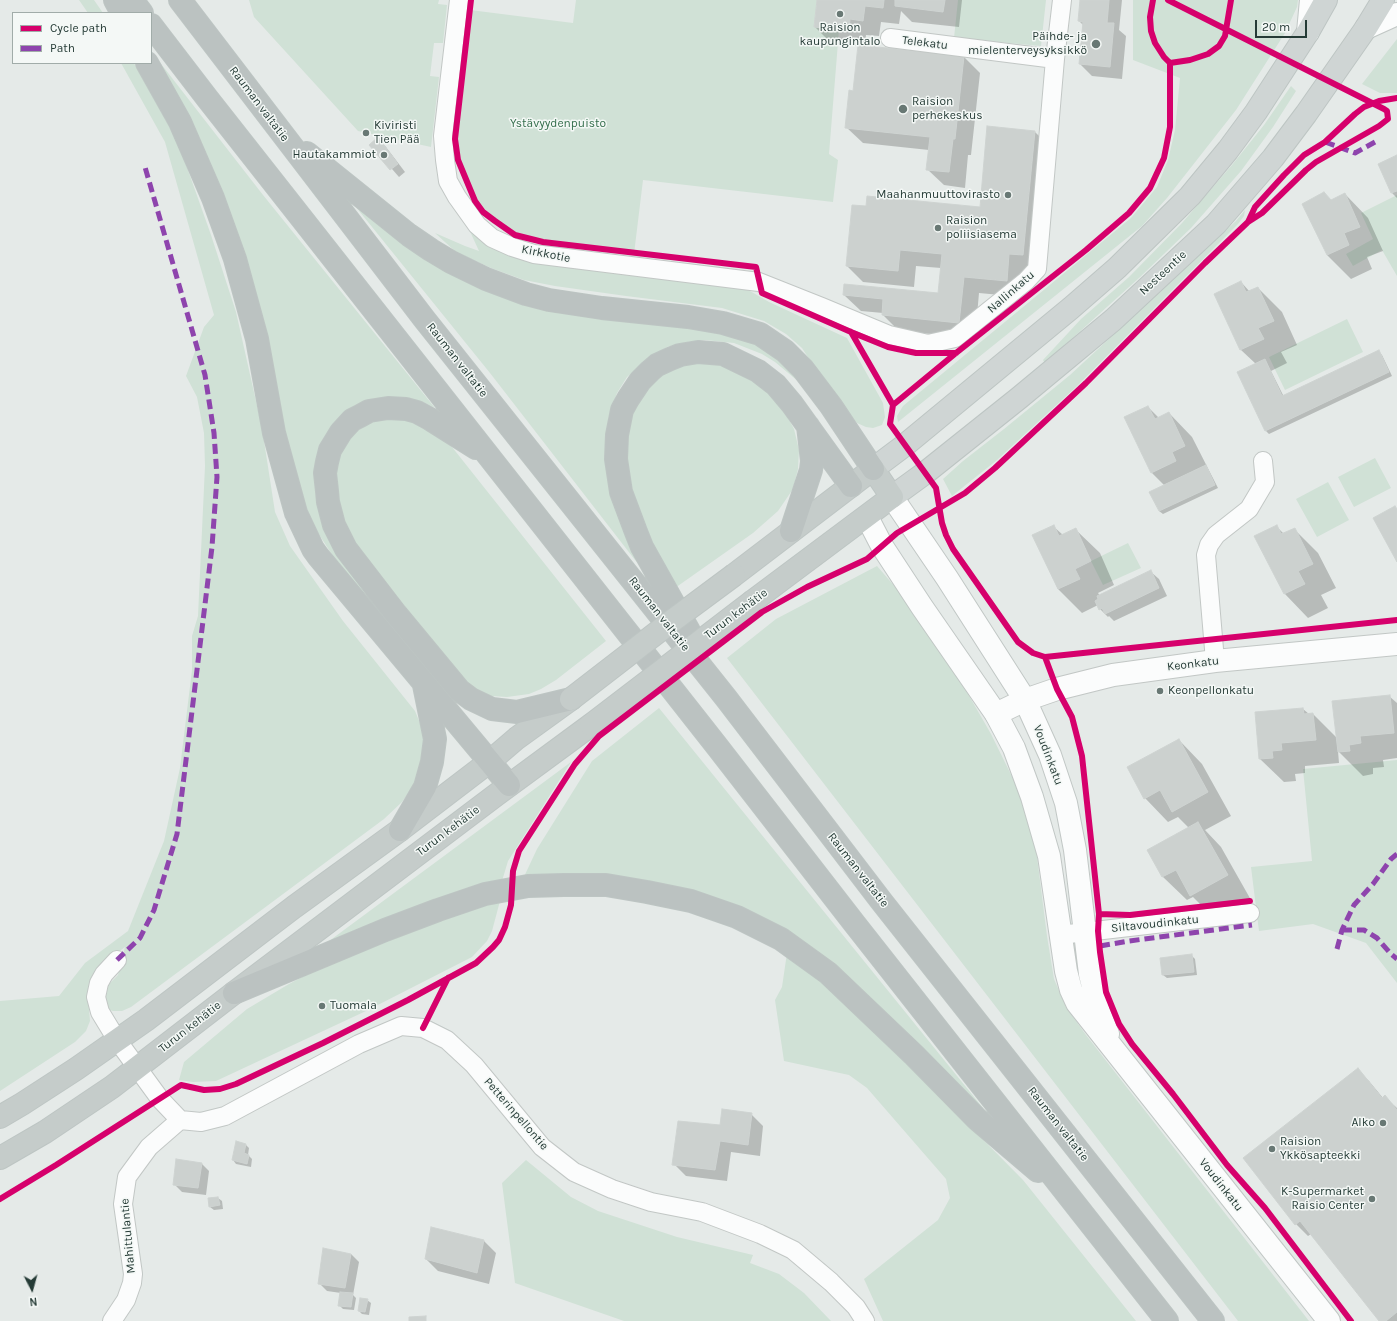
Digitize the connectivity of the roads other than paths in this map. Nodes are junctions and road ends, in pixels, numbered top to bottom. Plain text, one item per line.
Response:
1 (115, 0) edge
2 (132, 0) edge
3 (180, 0) edge
4 (459, 0) edge
5 (1062, 0) edge
6 (1311, 0) edge
7 (1326, 0) edge
8 (1383, 0) edge
9 (121, 12) edge
10 (141, 12) edge
11 (1397, 14) edge
12 (152, 26) edge
13 (1366, 28) junction
14 (1308, 32) junction
15 (890, 38) dead end
16 (1055, 59) junction
17 (148, 64) edge
18 (282, 132) junction
19 (759, 282) joint
20 (808, 425) junction
21 (490, 458) junction
22 (1263, 461) dead end
23 (873, 469) junction
24 (851, 486) junction
25 (892, 497) junction
26 (867, 517) junction
27 (791, 531) junction
28 (1397, 644) edge
29 (1215, 661) junction
30 (423, 682) junction
31 (726, 698) junction
32 (570, 699) junction
33 (1025, 700) junction
34 (996, 714) junction
35 (489, 762) junction
36 (508, 785) junction
37 (400, 830) junction
38 (1250, 913) dead end
39 (1084, 933) junction
40 (1060, 935) junction
41 (117, 960) dead end
42 (234, 993) junction
43 (117, 1040) junction
44 (1114, 1049) junction
45 (137, 1068) junction
46 (0, 1117) edge
47 (180, 1120) junction
48 (0, 1158) edge
49 (1073, 1200) junction
50 (112, 1321) edge
51 (865, 1321) edge
52 (1167, 1321) edge
53 (1213, 1321) edge
54 (1329, 1321) edge

1 - 9 highway
2 - 10 highway
3 - 18 highway, Rauman valtatie
4 - 19 street, Kirkkotie
5 - 16 street, Nallinkatu
6 - 14 main road
7 - 14 main road
8 - 13 main road, Nesteentie
11 - 13 main road
12 - 21 highway
13 - 25 main road, Nesteentie
14 - 23 main road
15 - 16 street, Telekatu
16 - 19 street, Nallinkatu
17 - 30 highway
18 - 23 highway
18 - 31 highway, Rauman valtatie
20 - 24 highway
20 - 27 highway
20 - 31 highway
21 - 32 highway
21 - 49 highway
22 - 29 street
23 - 24 highway
23 - 25 highway
24 - 26 highway
24 - 27 highway
25 - 26 highway, Turun kehätie
25 - 33 main road, Voudinkatu
26 - 34 main road, Voudinkatu
26 - 36 highway, Turun kehätie, bridge
27 - 32 highway, bridge
28 - 29 main road, Keonkatu
29 - 33 main road, Keonkatu
30 - 35 highway
30 - 37 highway
31 - 53 highway, Rauman valtatie
32 - 35 highway
33 - 34 main road, Keonkatu
33 - 39 main road, Voudinkatu
34 - 40 main road, Voudinkatu
35 - 36 highway
35 - 37 highway
36 - 42 highway, Turun kehätie
37 - 43 highway
38 - 39 street, Siltavoudinkatu
39 - 40 street, Siltavoudinkatu
39 - 44 main road, Voudinkatu
40 - 44 main road, Voudinkatu
41 - 43 street
42 - 45 highway, Turun kehätie
42 - 49 highway
43 - 45 street
43 - 46 highway
44 - 54 main road, Voudinkatu
45 - 47 street
45 - 48 highway, Turun kehätie
47 - 50 street, Mahittulantie
47 - 51 street, Petterinpellontie
49 - 52 highway

